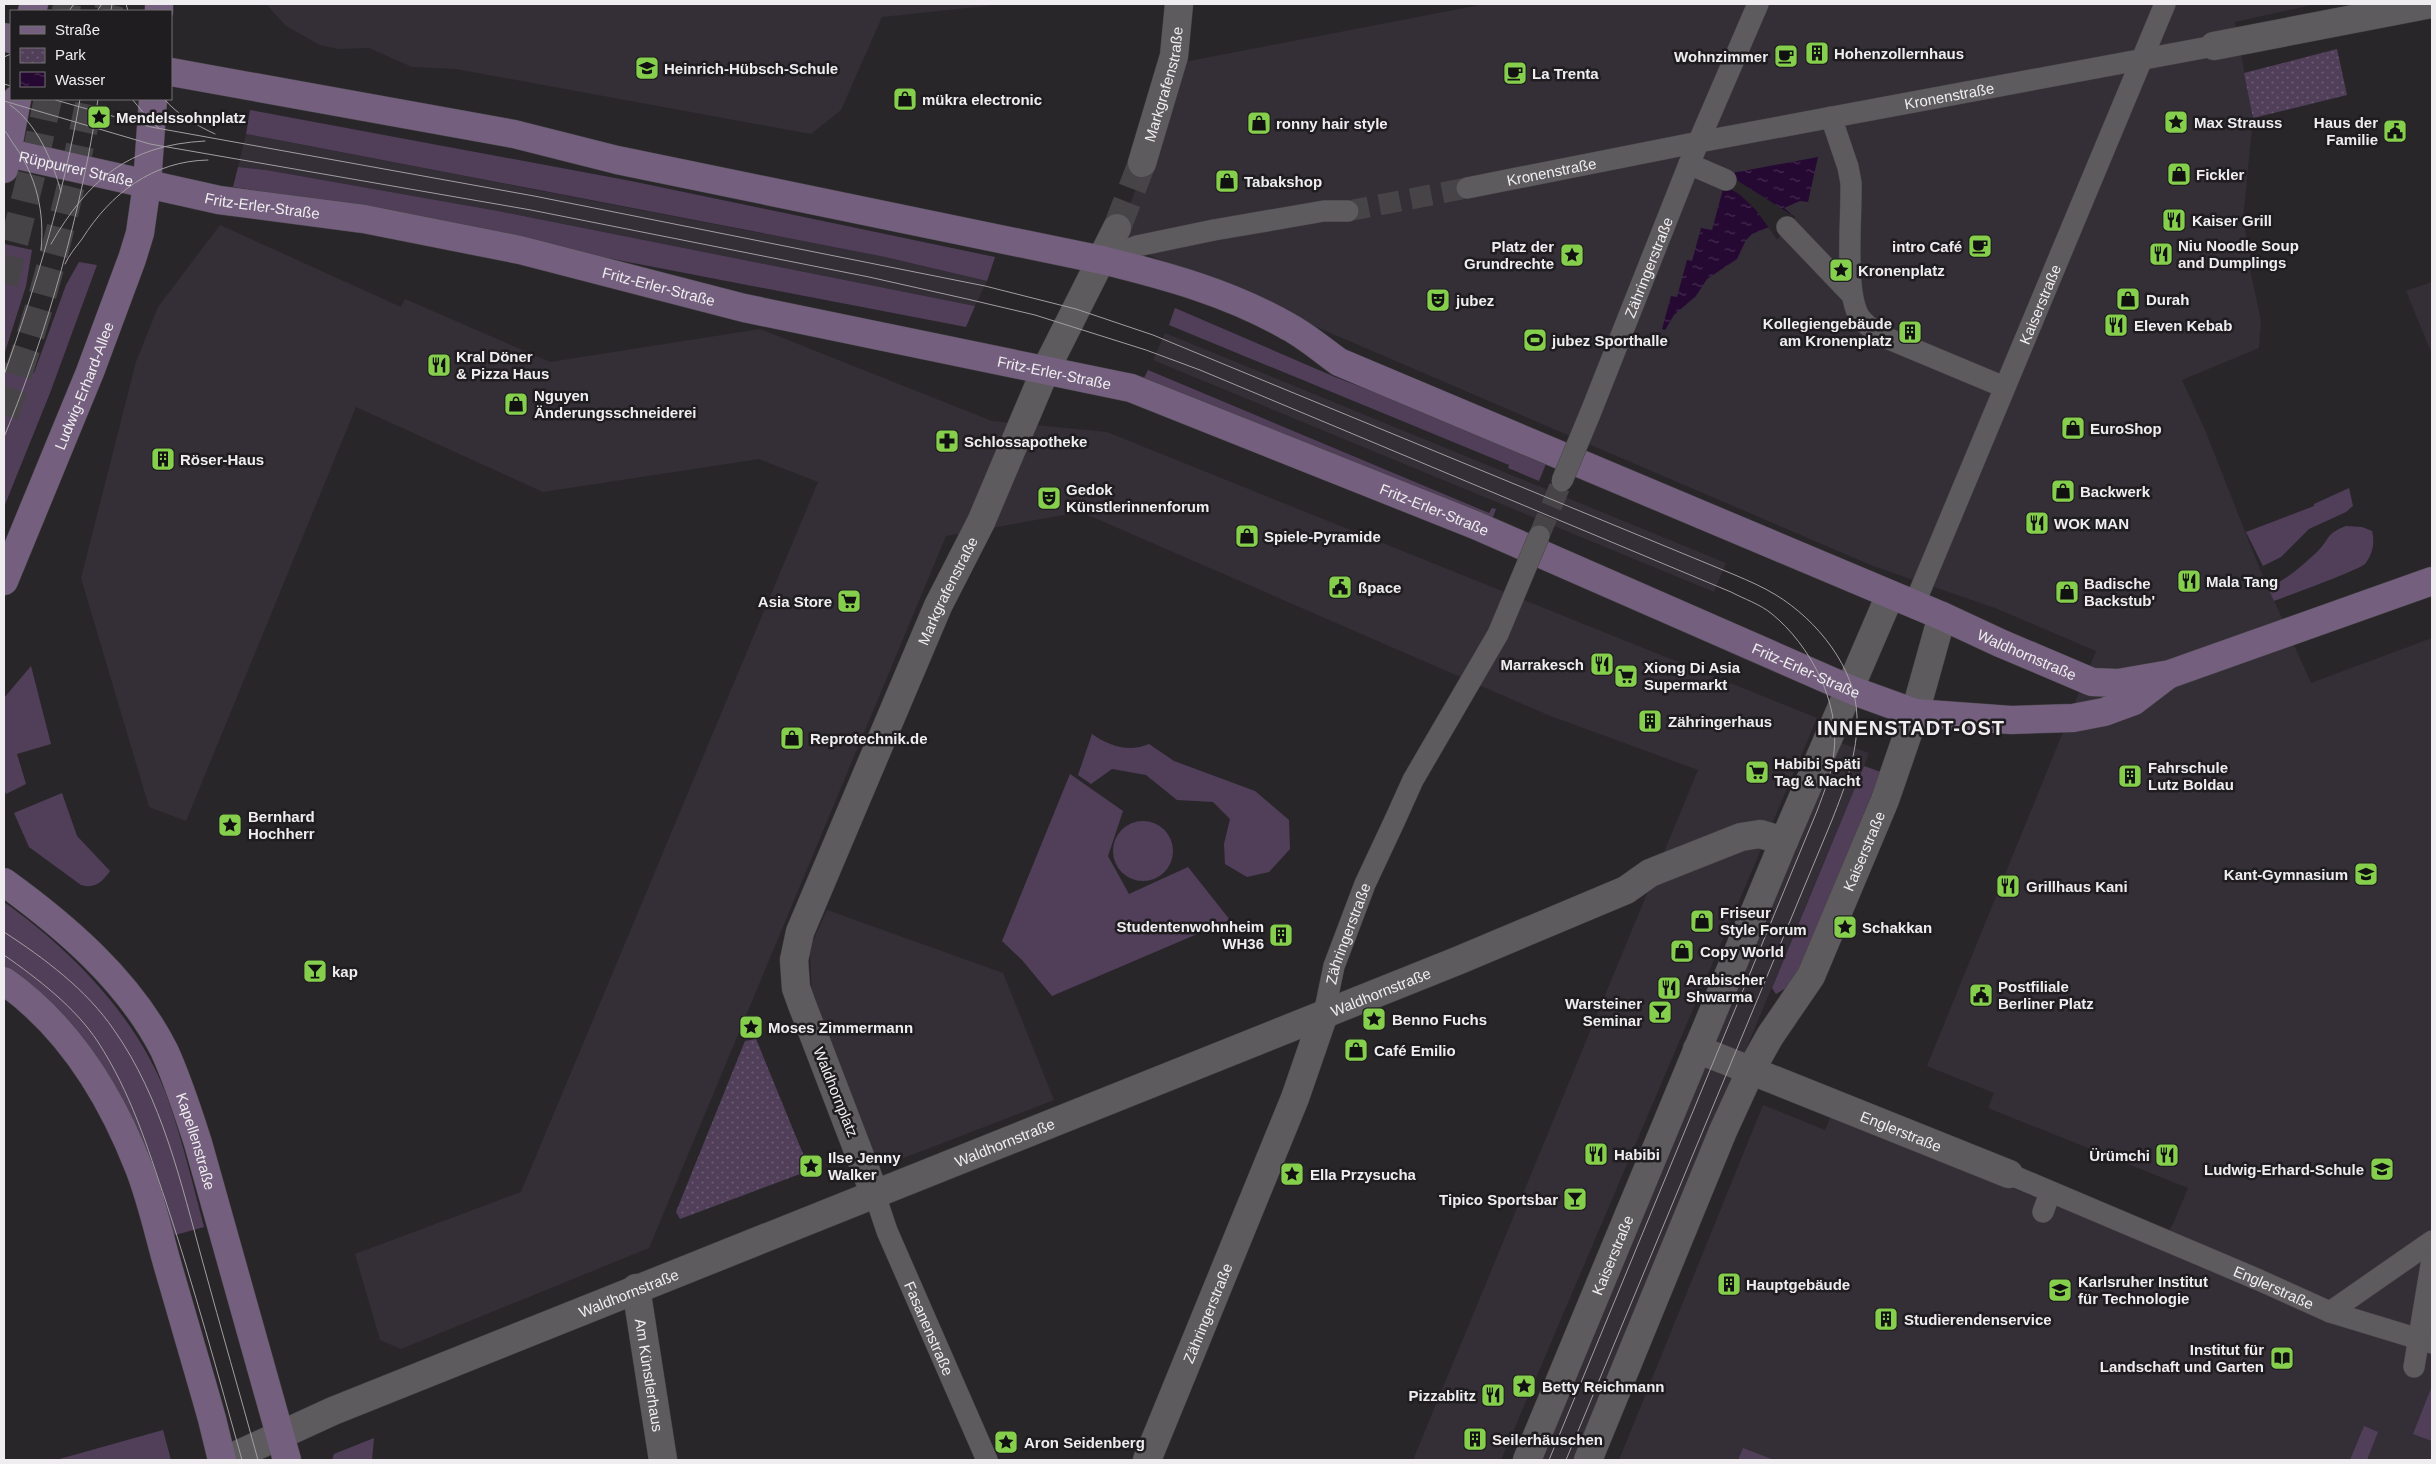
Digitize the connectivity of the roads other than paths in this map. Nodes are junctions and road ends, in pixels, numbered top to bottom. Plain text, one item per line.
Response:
1 (1179, 4) edge
2 (1758, 4) edge
3 (2166, 4) edge
4 (2431, 4) edge
5 (2214, 46) joint
6 (2143, 58) junction
7 (172, 72) edge
8 (16, 100) edge
9 (153, 100) edge
10 (1831, 117) junction
11 (1699, 142) junction
12 (5, 158) edge
13 (1142, 164) tunnel mouth
14 (1689, 164) junction
15 (1726, 180) dead end
16 (147, 184) junction
17 (1467, 188) tunnel mouth
18 (1348, 211) tunnel mouth
19 (1787, 227) dead end
20 (1117, 228) tunnel mouth
21 (1102, 260) junction
22 (1851, 294) junction
23 (1045, 371) junction
24 (2004, 387) junction
25 (1562, 481) tunnel mouth
26 (1539, 536) tunnel mouth
27 (4, 581) edge
28 (2432, 581) edge
29 (1902, 600) junction
30 (1942, 616) junction
31 (2170, 674) junction
32 (1849, 689) junction
33 (1915, 713) junction
34 (1784, 841) junction
35 (4, 882) edge
36 (794, 960) joint
37 (4, 981) edge
38 (1324, 1014) junction
39 (1698, 1050) junction
40 (1751, 1070) junction
41 (2009, 1174) joint
42 (875, 1195) junction
43 (2432, 1241) edge
44 (2432, 1259) edge
45 (636, 1288) junction
46 (2330, 1312) junction
47 (2425, 1341) edge
48 (2414, 1367) dead end
49 (281, 1434) junction
50 (224, 1460) edge
51 (287, 1460) edge
52 (663, 1460) edge
53 (987, 1460) edge
54 (1147, 1460) edge
55 (1527, 1460) edge
56 (1588, 1460) edge

1 - 13 street, Markgrafenstraße
2 - 11 street, Zähringerstraße
3 - 6 street, Kaiserstraße
4 - 5 street, Kronenstraße
5 - 6 street, Kronenstraße
6 - 10 street, Kronenstraße
6 - 24 street, Kaiserstraße
7 - 21 main road
8 - 12 main road
9 - 16 main road, Ludwig-Erhard-Allee
10 - 11 street, Kronenstraße
10 - 22 street
11 - 14 street, Zähringerstraße
11 - 17 street, Kronenstraße
12 - 16 main road, Rüppurrer Straße
14 - 15 street
14 - 25 street, Zähringerstraße, bridge
16 - 23 main road, Fritz-Erler-Straße
16 - 27 main road, Ludwig-Erhard-Allee
18 - 21 street
19 - 22 street
20 - 21 street, Markgrafenstraße
21 - 23 street, Markgrafenstraße
21 - 29 main road
22 - 24 street
23 - 32 main road, Fritz-Erler-Straße
23 - 36 street, Markgrafenstraße
24 - 29 street, Kaiserstraße
26 - 38 street, Zähringerstraße, bridge
28 - 31 main road, Waldhornstraße
29 - 30 main road, Waldhornstraße
29 - 32 street, Kaiserstraße
30 - 31 main road, Waldhornstraße
30 - 33 street, Kaiserstraße
31 - 33 main road, Waldhornstraße
32 - 33 main road, Fritz-Erler-Straße
32 - 34 street, Kaiserstraße
33 - 40 street, Kaiserstraße
34 - 38 street, Waldhornstraße
34 - 39 street, Kaiserstraße
35 - 49 main road, Kapellenstraße
36 - 42 street, Waldhornplatz
37 - 50 main road
38 - 42 street, Waldhornstraße
38 - 54 street, Zähringerstraße
39 - 40 street
39 - 55 street, Kaiserstraße
40 - 41 street, Englerstraße
40 - 56 street, Kaiserstraße
41 - 46 street, Englerstraße
42 - 45 street, Waldhornstraße
42 - 53 street, Fasanenstraße
43 - 46 street, Englerstraße
44 - 47 street
45 - 49 street, Waldhornstraße
45 - 52 street, Am Künstlerhaus
46 - 47 street, Englerstraße
47 - 48 street
49 - 50 street, Waldhornstraße
49 - 51 main road, Kapellenstraße

